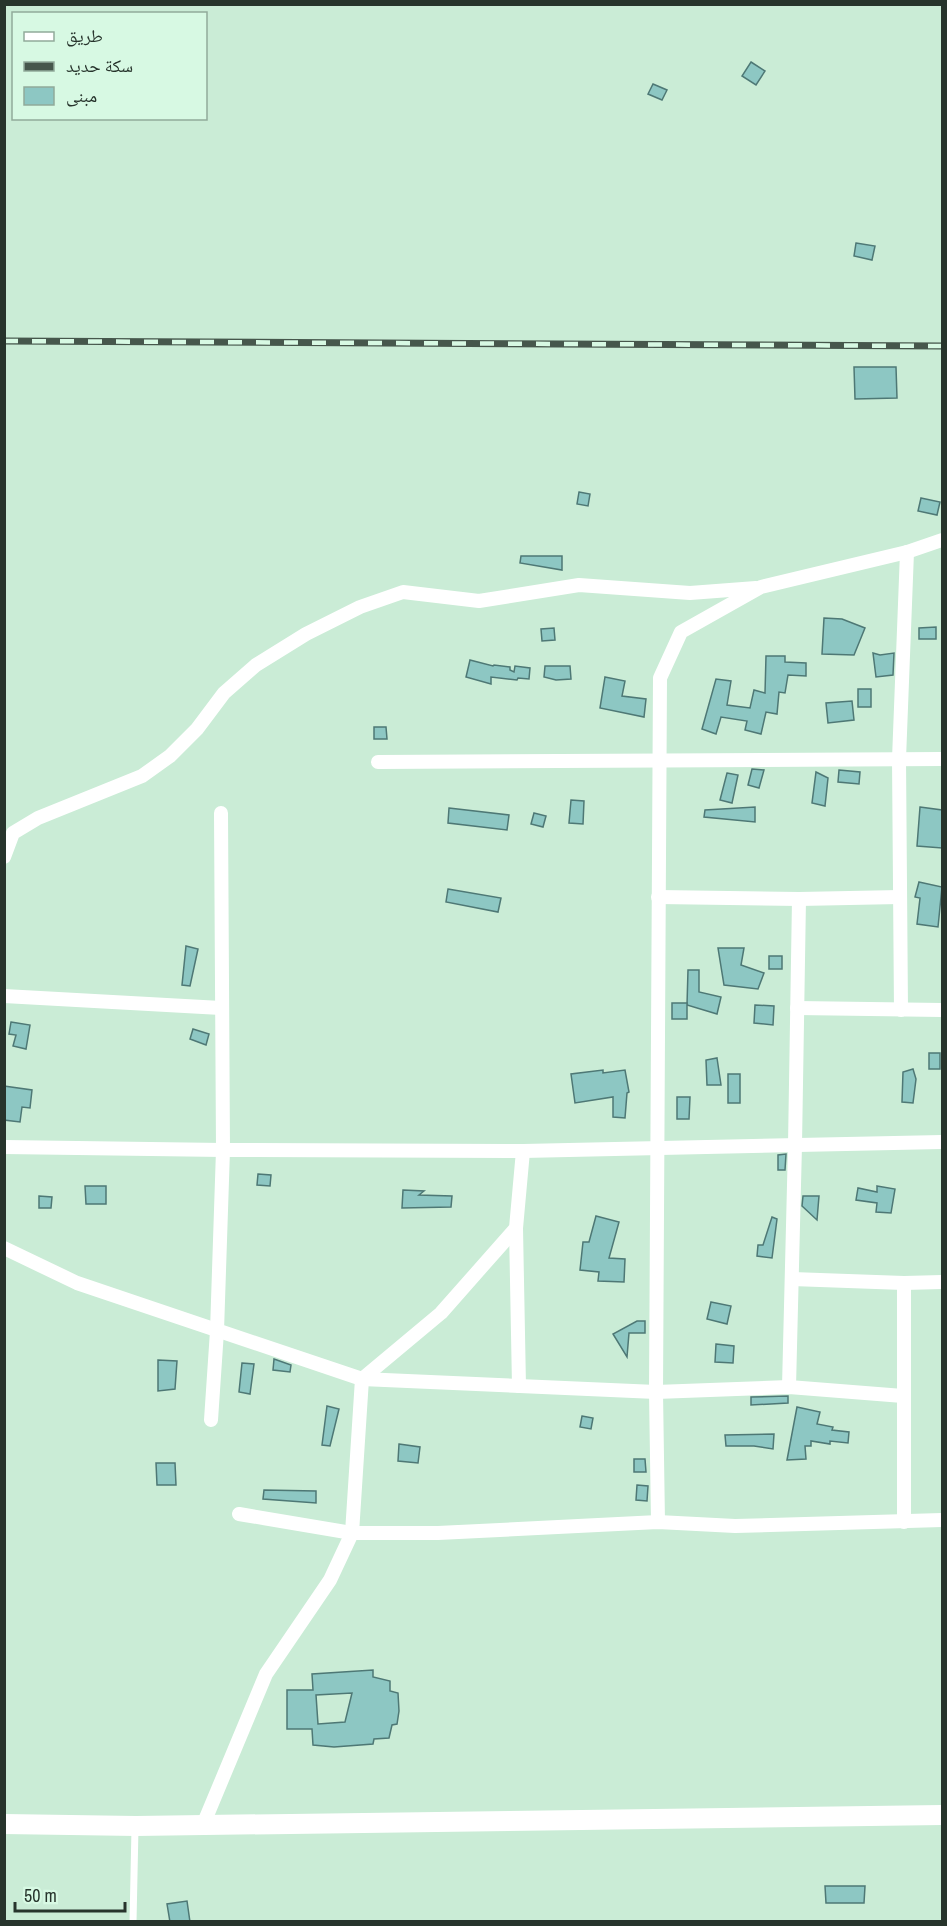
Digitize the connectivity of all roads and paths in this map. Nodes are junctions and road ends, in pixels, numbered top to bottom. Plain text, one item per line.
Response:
1 (942, 540) edge
2 (907, 552) junction
3 (761, 587) junction
4 (899, 759) junction
5 (942, 759) edge
6 (659, 761) junction
7 (378, 762) dead end
8 (221, 813) dead end
9 (4, 857) edge
10 (658, 897) junction
11 (900, 897) junction
12 (799, 899) junction
13 (4, 996) edge
14 (220, 1008) junction
15 (797, 1008) junction
16 (901, 1010) junction
17 (942, 1010) edge
18 (942, 1142) edge
19 (795, 1145) junction
20 (4, 1147) edge
21 (658, 1148) junction
22 (223, 1150) junction
23 (523, 1151) junction
24 (516, 1228) junction
25 (4, 1248) edge
26 (792, 1279) junction
27 (942, 1282) edge
28 (904, 1283) junction
29 (217, 1331) junction
30 (362, 1379) junction
31 (519, 1386) junction
32 (789, 1387) junction
33 (656, 1392) junction
34 (903, 1396) junction
35 (211, 1420) dead end
36 (239, 1514) dead end
37 (942, 1520) edge
38 (658, 1522) junction
39 (904, 1522) junction
40 (352, 1533) junction
41 (942, 1815) edge
42 (4, 1824) edge
43 (203, 1825) junction
44 (135, 1826) junction
45 (133, 1922) edge

1 - 2 street
2 - 3 street
2 - 4 street
3 - 6 street
3 - 9 street
4 - 5 street
4 - 6 street
4 - 11 street
6 - 7 street
6 - 10 street
8 - 14 street
10 - 12 street
10 - 21 street
11 - 12 street
11 - 16 street
12 - 15 street
13 - 14 street
14 - 22 street
15 - 16 street
15 - 19 street
16 - 17 street
18 - 19 street
19 - 21 street
19 - 26 street
20 - 22 street
21 - 23 street
21 - 33 street
22 - 23 street
22 - 29 street
23 - 24 street
24 - 30 street
24 - 31 street
25 - 29 street
26 - 28 street
26 - 32 street
27 - 28 street
28 - 34 street
29 - 30 street
29 - 35 street
30 - 31 street
30 - 40 street
31 - 33 street
32 - 33 street
32 - 34 street
33 - 38 street
34 - 39 street
36 - 40 street
37 - 39 street
38 - 39 street
38 - 40 street
40 - 43 street
41 - 43 main road
42 - 44 main road
43 - 44 main road
44 - 45 lane

